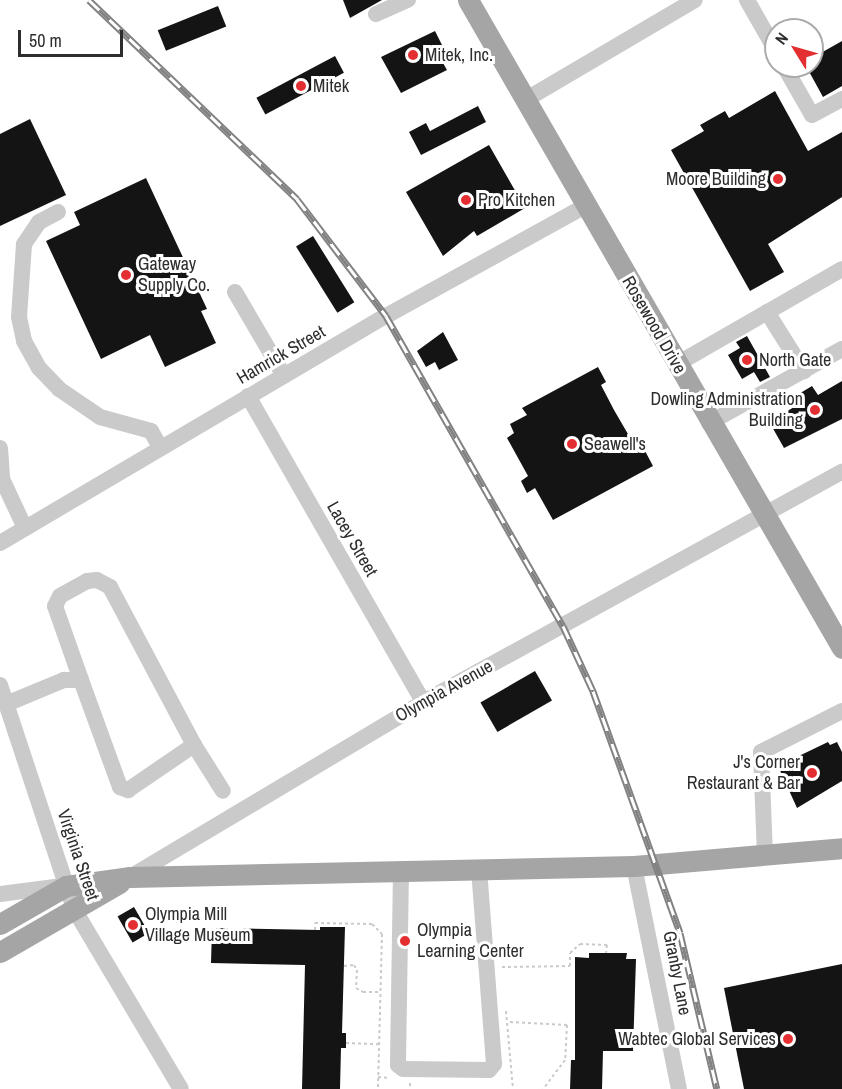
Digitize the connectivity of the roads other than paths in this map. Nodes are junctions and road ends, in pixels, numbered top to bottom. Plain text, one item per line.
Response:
1 (408, 0) edge
2 (468, 0) edge
3 (694, 0) edge
4 (747, 0) edge
5 (376, 14) dead end
6 (764, 30) edge
7 (791, 78) edge
8 (842, 99) edge
9 (525, 100) junction
10 (585, 206) junction
11 (58, 212) dead end
12 (842, 269) edge
13 (235, 291) dead end
14 (767, 312) junction
15 (842, 349) edge
16 (677, 364) junction
17 (804, 371) junction
18 (284, 376) junction
19 (248, 396) junction
20 (709, 423) junction
21 (160, 447) junction
22 (0, 448) edge
23 (842, 472) edge
24 (764, 514) junction
25 (25, 528) junction
26 (0, 543) edge
27 (842, 648) edge
28 (81, 680) junction
29 (0, 685) edge
30 (423, 702) junction
31 (6, 704) junction
32 (842, 711) edge
33 (194, 745) junction
34 (223, 791) dead end
35 (842, 848) edge
36 (765, 856) junction
37 (634, 866) junction
38 (479, 869) junction
39 (401, 871) junction
40 (130, 877) junction
41 (66, 886) junction
42 (0, 894) edge
43 (74, 909) junction
44 (0, 924) edge
45 (0, 952) edge
46 (181, 1089) edge
47 (679, 1089) edge

1 - 5 street
2 - 9 main road, Rosewood Drive
3 - 9 street
4 - 6 street
7 - 8 street
9 - 10 main road, Rosewood Drive
10 - 16 main road, Rosewood Drive
10 - 18 street, Hamrick Street
11 - 21 street
12 - 14 street
13 - 18 street
14 - 16 street
14 - 17 street
15 - 17 street
16 - 20 main road, Rosewood Drive
17 - 20 street
18 - 19 street, Hamrick Street
19 - 21 street, Hamrick Street
19 - 30 street, Lacey Street
20 - 24 main road, Rosewood Drive
21 - 25 street, Hamrick Street
22 - 25 street
23 - 24 street, Olympia Avenue
24 - 27 main road, Rosewood Drive
24 - 30 street, Olympia Avenue
25 - 26 street, Hamrick Street
28 - 31 street
28 - 33 street
28 - 33 street
29 - 31 street, Virginia Street
30 - 40 street, Olympia Avenue
31 - 41 street, Virginia Street
32 - 36 street
33 - 34 street
35 - 36 main road
36 - 37 main road
37 - 38 main road
37 - 47 street, Granby Lane
38 - 39 main road
38 - 39 street
39 - 40 main road
40 - 41 main road, Olympia Avenue
40 - 43 main road, Olympia Avenue
41 - 42 street
41 - 43 street, Virginia Street
41 - 44 main road, Olympia Avenue
43 - 45 main road, Olympia Avenue
43 - 46 street, Virginia Street

